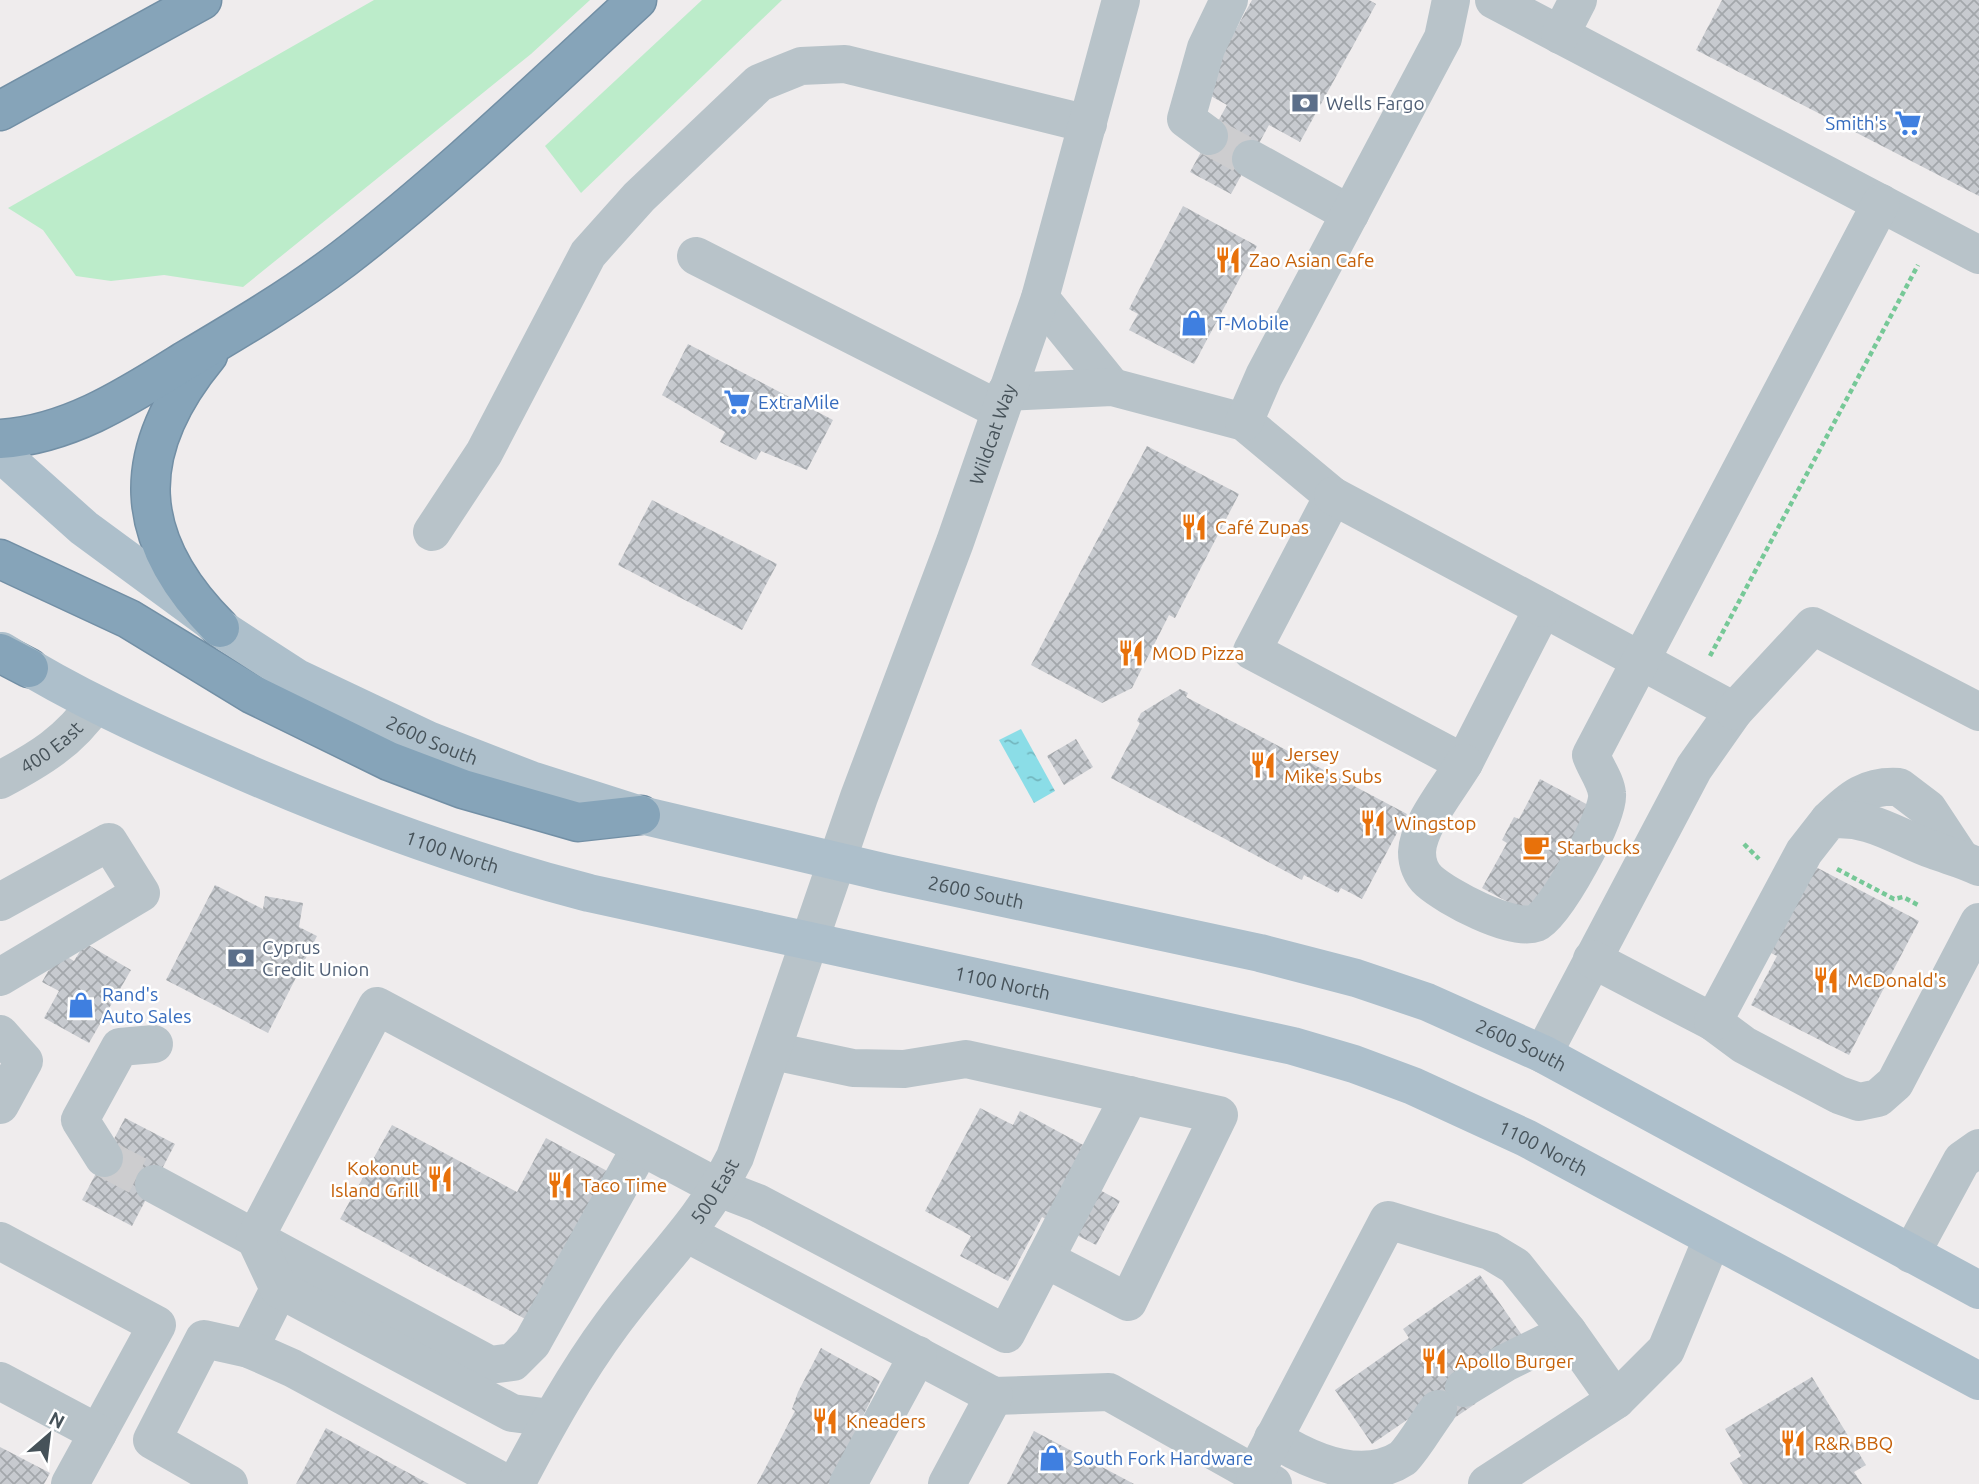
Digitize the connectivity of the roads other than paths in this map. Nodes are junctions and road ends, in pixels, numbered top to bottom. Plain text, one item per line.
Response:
1 (202, 0) edge
2 (637, 0) edge
3 (1121, 0) edge
4 (1229, 0) edge
5 (1451, 0) edge
6 (1494, 0) edge
7 (1578, 0) edge
8 (1560, 35) junction
9 (0, 111) edge
10 (1088, 124) junction
11 (1209, 136) tunnel mouth
12 (1251, 159) tunnel mouth
13 (1881, 203) junction
14 (1350, 214) junction
15 (1979, 255) edge
16 (696, 256) dead end
17 (1040, 298) junction
18 (220, 340) junction
19 (1112, 387) junction
20 (1003, 401) junction
21 (1244, 422) junction
22 (0, 439) edge
23 (0, 453) edge
24 (1333, 496) junction
25 (432, 532) dead end
26 (0, 559) edge
27 (1543, 608) junction
28 (220, 628) junction
29 (10, 657) edge
30 (1640, 660) junction
31 (94, 704) junction
32 (1734, 711) junction
33 (1979, 712) edge
34 (1464, 763) junction
35 (0, 780) edge
36 (641, 815) junction
37 (838, 860) junction
38 (1969, 862) edge
39 (0, 902) edge
40 (1979, 922) edge
41 (810, 940) junction
42 (1592, 959) junction
43 (0, 977) edge
44 (1713, 1022) junction
45 (0, 1034) edge
46 (154, 1044) dead end
47 (773, 1051) junction
48 (1543, 1054) junction
49 (1130, 1095) junction
50 (0, 1105) edge
51 (641, 1147) junction
52 (1979, 1148) edge
53 (104, 1158) tunnel mouth
54 (154, 1184) tunnel mouth
55 (719, 1188) junction
56 (688, 1234) junction
57 (255, 1238) junction
58 (1712, 1238) junction
59 (0, 1241) edge
60 (1912, 1254) junction
61 (1045, 1259) junction
62 (279, 1289) junction
63 (1979, 1290) edge
64 (157, 1325) junction
65 (1568, 1332) junction
66 (204, 1339) junction
67 (248, 1349) junction
68 (918, 1355) junction
69 (0, 1381) edge
70 (1979, 1381) edge
71 (994, 1396) junction
72 (1616, 1400) junction
73 (551, 1418) junction
74 (98, 1433) junction
75 (1273, 1438) junction
76 (1264, 1479) edge
77 (70, 1484) edge
78 (229, 1484) edge
79 (507, 1484) edge
80 (516, 1484) edge
81 (848, 1484) edge
82 (947, 1484) edge
83 (1487, 1484) edge

1 - 9 highway
2 - 18 highway
3 - 10 street, Wildcat Way
4 - 11 street
5 - 14 street
6 - 8 street
7 - 8 street
8 - 13 street
10 - 17 street, Wildcat Way
10 - 25 street
12 - 14 street
13 - 15 street
13 - 30 street
14 - 21 street
16 - 20 street
17 - 19 street
17 - 20 street, Wildcat Way
18 - 22 highway
18 - 28 highway
19 - 20 street
19 - 21 street
20 - 37 street, Wildcat Way
21 - 24 street
23 - 28 main road, 2600 South
24 - 27 street
24 - 34 street
26 - 36 highway
27 - 30 street
27 - 34 street
28 - 36 main road, 2600 South
29 - 31 main road, 1100 North
30 - 32 street
30 - 34 street
31 - 35 street, 400 East
31 - 41 main road, 1100 North
32 - 33 street
32 - 42 street
36 - 37 main road, 2600 South
37 - 41 street, 500 East
37 - 48 main road, 2600 South
38 - 44 street
39 - 43 street
40 - 44 street
41 - 47 street, 500 East
41 - 58 main road, 1100 North
42 - 44 street
42 - 48 street
45 - 50 street
46 - 53 street
47 - 49 street
47 - 55 street, 500 East
48 - 60 main road, 2600 South
49 - 61 street
49 - 61 street
51 - 55 street
51 - 57 street
51 - 57 street
52 - 60 street
54 - 57 street
55 - 56 street, 500 East
55 - 61 street
56 - 68 street
56 - 73 street, 500 East
57 - 62 street
58 - 70 main road, 1100 North
58 - 72 street
59 - 64 street
60 - 63 main road, 2600 South
62 - 67 street
62 - 73 street
64 - 66 street
64 - 74 street
65 - 72 street
65 - 75 street
65 - 75 street
66 - 67 street
66 - 78 street
67 - 79 street
68 - 71 street
68 - 81 street
69 - 74 street
71 - 76 street
71 - 82 street
72 - 83 street
73 - 80 street, 500 East
74 - 77 street
75 - 76 street

